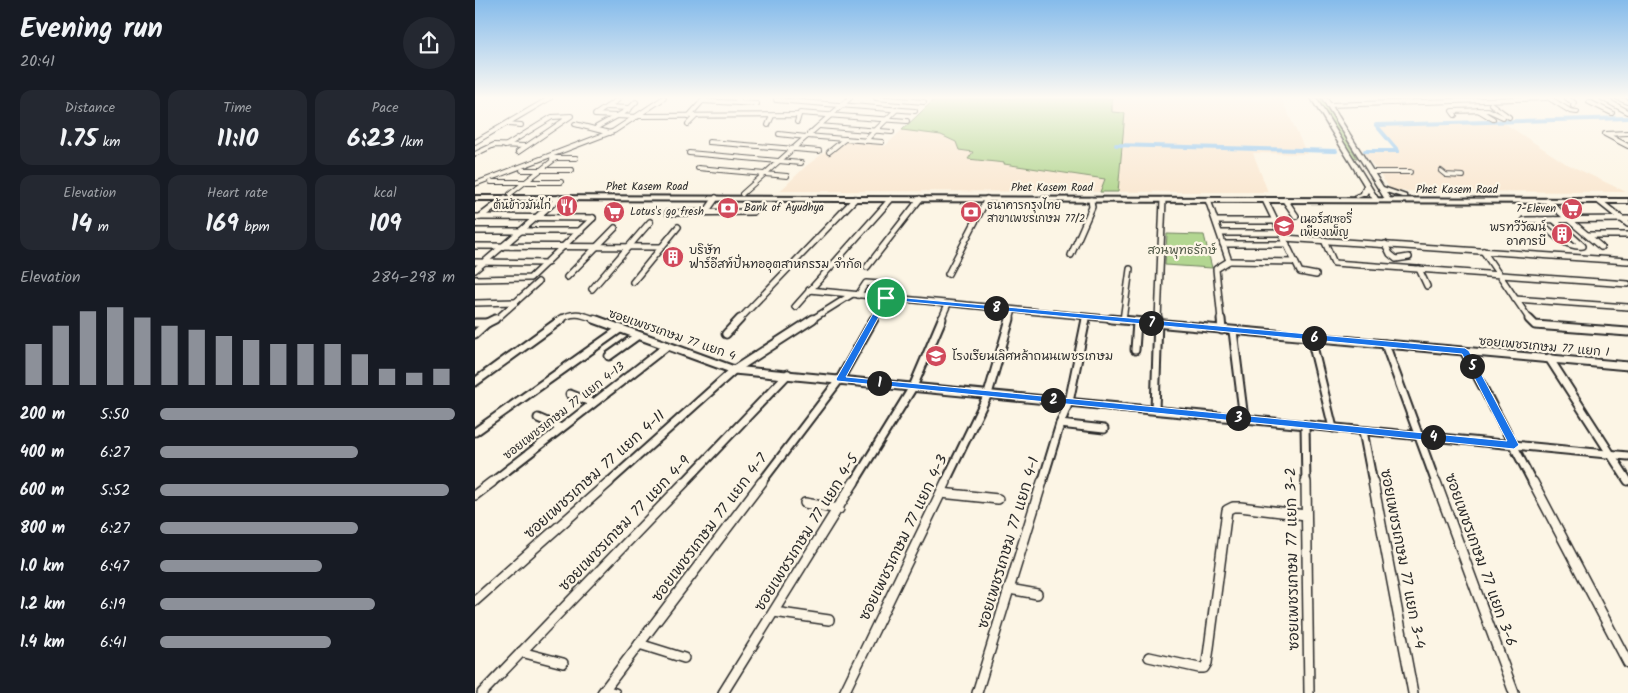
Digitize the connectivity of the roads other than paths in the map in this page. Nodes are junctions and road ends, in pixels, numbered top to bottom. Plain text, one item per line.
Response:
1 (496, 130) edge
2 (531, 130) edge
3 (549, 130) edge
4 (600, 130) edge
5 (614, 130) edge
6 (814, 130) edge
7 (875, 130) edge
8 (878, 130) edge
9 (1332, 130) edge
10 (1344, 130) edge
11 (892, 132) dead end
12 (610, 133) junction
13 (1628, 133) edge
14 (779, 134) dead end
15 (807, 137) junction
16 (845, 139) junction
17 (865, 141) junction
18 (475, 142) edge
19 (597, 142) dead end
20 (709, 142) dead end
21 (882, 142) dead end
22 (505, 146) junction
23 (526, 146) junction
24 (1628, 146) edge
25 (574, 149) junction
26 (793, 149) junction
27 (819, 151) dead end
28 (517, 152) dead end
29 (689, 152) dead end
30 (829, 152) dead end
31 (475, 154) edge
32 (1348, 157) junction
33 (1361, 157) junction
34 (549, 158) dead end
35 (556, 158) junction
36 (565, 158) junction
37 (576, 158) dead end
38 (779, 161) junction
39 (801, 163) dead end
40 (699, 168) dead end
41 (522, 170) dead end
42 (541, 170) junction
43 (572, 170) dead end
44 (1441, 171) dead end
45 (1370, 172) junction
46 (1410, 172) dead end
47 (765, 174) junction
48 (787, 176) dead end
49 (1463, 176) dead end
50 (491, 182) dead end
51 (525, 182) junction
52 (561, 182) dead end
53 (475, 184) edge
54 (1366, 186) junction
55 (1379, 188) junction
56 (742, 194) junction
57 (475, 196) edge
58 (508, 196) junction
59 (1357, 196) junction
60 (1404, 196) junction
61 (1628, 196) edge
62 (892, 197) junction
63 (1115, 197) junction
64 (559, 198) junction
65 (716, 198) junction
66 (1374, 198) junction
67 (1386, 198) junction
68 (855, 199) junction
69 (920, 199) junction
70 (987, 199) junction
71 (1091, 200) junction
72 (1163, 200) junction
73 (1208, 200) junction
74 (1265, 200) junction
75 (1285, 200) junction
76 (1547, 201) junction
77 (1599, 201) junction
78 (1628, 201) edge
79 (668, 212) dead end
80 (705, 212) junction
81 (753, 212) dead end
82 (1296, 216) dead end
83 (478, 217) edge
84 (537, 217) junction
85 (1215, 220) junction
86 (1524, 220) dead end
87 (1538, 220) junction
88 (1554, 220) junction
89 (1569, 220) junction
90 (1625, 220) edge
91 (475, 221) edge
92 (1275, 221) junction
93 (651, 222) dead end
94 (1628, 224) edge
95 (678, 227) dead end
96 (615, 228) dead end
97 (475, 231) edge
98 (522, 231) junction
99 (581, 231) junction
100 (1220, 233) junction
101 (1588, 235) junction
102 (1628, 235) edge
103 (1283, 236) junction
104 (1324, 240) junction
105 (1223, 244) junction
106 (1287, 244) junction
107 (1385, 244) junction
108 (475, 246) edge
109 (504, 246) junction
110 (565, 246) junction
111 (597, 246) junction
112 (629, 246) junction
113 (661, 247) junction
114 (1601, 247) dead end
115 (1483, 251) junction
116 (1071, 255) dead end
117 (1409, 257) dead end
118 (1229, 261) junction
119 (1628, 261) edge
120 (475, 262) edge
121 (485, 262) junction
122 (547, 262) junction
123 (1295, 262) junction
124 (867, 267) dead end
125 (1130, 269) dead end
126 (1419, 269) junction
127 (475, 270) edge
128 (948, 274) dead end
129 (1316, 275) dead end
130 (1499, 275) junction
131 (567, 277) dead end
132 (475, 279) edge
133 (538, 282) dead end
134 (633, 282) dead end
135 (1628, 284) edge
136 (893, 285) dead end
137 (1427, 286) dead end
138 (592, 289) dead end
139 (809, 290) junction
140 (855, 295) junction
141 (886, 298) junction
142 (1515, 299) junction
143 (517, 302) junction
144 (475, 303) edge
145 (948, 304) junction
146 (795, 307) dead end
147 (1628, 307) edge
148 (1013, 310) junction
149 (1086, 317) junction
150 (1123, 320) junction
151 (1137, 322) junction
152 (475, 323) edge
153 (487, 323) junction
154 (1158, 324) junction
155 (620, 329) junction
156 (1222, 330) junction
157 (1233, 331) junction
158 (1628, 332) edge
159 (475, 334) edge
160 (726, 334) dead end
161 (637, 336) junction
162 (1311, 338) junction
163 (1385, 344) junction
164 (667, 346) junction
165 (1135, 350) dead end
166 (1465, 351) junction
167 (609, 356) dead end
168 (1549, 358) junction
169 (1628, 366) edge
170 (734, 370) junction
171 (788, 374) junction
172 (840, 379) junction
173 (475, 382) edge
174 (913, 387) junction
175 (570, 394) dead end
176 (988, 394) junction
177 (1069, 402) junction
178 (593, 403) junction
179 (1155, 410) junction
180 (538, 418) dead end
181 (1244, 419) junction
182 (1060, 424) junction
183 (1305, 425) junction
184 (561, 428) junction
185 (1333, 428) junction
186 (1104, 429) dead end
187 (1363, 430) junction
188 (475, 432) edge
189 (1421, 436) junction
190 (1514, 445) junction
191 (1611, 454) junction
192 (1628, 456) edge
193 (1628, 481) edge
194 (941, 493) junction
195 (475, 495) edge
196 (998, 499) dead end
197 (805, 503) dead end
198 (839, 509) junction
199 (1306, 515) junction
200 (1009, 589) junction
201 (1037, 594) dead end
202 (475, 600) edge
203 (773, 612) junction
204 (829, 620) dead end
205 (639, 644) junction
206 (521, 652) junction
207 (1149, 657) dead end
208 (684, 658) dead end
209 (563, 663) dead end
210 (1628, 663) edge
211 (607, 692) edge
212 (483, 693) edge
213 (723, 693) edge
214 (844, 693) edge
215 (977, 693) edge
216 (1309, 693) edge
217 (1413, 693) edge
218 (1514, 693) edge

1 - 18 street
2 - 22 street
3 - 23 street
4 - 12 street
5 - 12 street
6 - 15 street
7 - 17 street
8 - 11 street
9 - 32 main road
10 - 33 main road
12 - 25 street
13 - 24 street
14 - 15 street
15 - 16 street
15 - 26 street
16 - 17 street
16 - 30 street
17 - 21 street
19 - 25 street
20 - 26 street
22 - 23 street
22 - 31 street
23 - 28 street
25 - 36 street
25 - 53 street
26 - 27 street
26 - 38 street
29 - 38 street
32 - 33 main road
32 - 54 main road
33 - 45 main road
34 - 35 street
35 - 36 street
35 - 42 street
36 - 37 street
38 - 39 street
38 - 47 street
40 - 47 street
41 - 42 street
42 - 43 street
42 - 51 street
44 - 49 street
45 - 46 street
45 - 55 main road
47 - 48 street
47 - 56 street
50 - 51 street
51 - 52 street
51 - 58 street
54 - 59 main road
54 - 66 main road
55 - 60 main road
55 - 67 main road
56 - 58 main road, Phet Kasem Road
56 - 62 main road, Phet Kasem Road
57 - 58 main road, Phet Kasem Road
58 - 64 main road, Phet Kasem Road
58 - 83 street
59 - 63 main road, Phet Kasem Road
59 - 66 main road, Phet Kasem Road
60 - 61 main road, Phet Kasem Road
60 - 67 main road, Phet Kasem Road
62 - 63 main road, Phet Kasem Road
62 - 68 main road, Phet Kasem Road
62 - 69 main road, Phet Kasem Road
62 - 139 street
63 - 71 main road, Phet Kasem Road
63 - 72 main road, Phet Kasem Road
64 - 65 main road, Phet Kasem Road
64 - 84 street
65 - 68 main road, Phet Kasem Road
65 - 80 street
66 - 67 main road, Phet Kasem Road
66 - 75 main road, Phet Kasem Road
67 - 76 main road, Phet Kasem Road
68 - 160 street
69 - 70 main road, Phet Kasem Road
69 - 124 street
70 - 71 main road, Phet Kasem Road
70 - 128 street
71 - 116 street
72 - 73 main road, Phet Kasem Road
72 - 154 street
73 - 74 main road, Phet Kasem Road
73 - 85 street
74 - 75 main road, Phet Kasem Road
74 - 92 street
75 - 82 street
76 - 77 main road, Phet Kasem Road
76 - 89 street
77 - 78 main road, Phet Kasem Road
77 - 90 street
79 - 80 street
80 - 81 street
83 - 84 street
83 - 91 street
84 - 98 street
84 - 99 street
85 - 92 street
85 - 100 street
86 - 87 street
87 - 88 street
87 - 88 street
88 - 89 street
89 - 90 street
89 - 101 street
90 - 94 street
92 - 103 street
93 - 112 street
95 - 113 street
96 - 111 street
97 - 98 street
98 - 99 street
98 - 109 street
99 - 110 street
100 - 103 street
100 - 105 street
101 - 102 street
101 - 114 street
103 - 104 street
103 - 106 street
104 - 107 street
104 - 126 street
105 - 106 street
105 - 118 street
106 - 123 street
107 - 115 street
107 - 117 street
108 - 109 street
109 - 110 street
109 - 121 street
110 - 111 street
110 - 122 street
111 - 112 street
111 - 131 street
112 - 113 street
112 - 138 street
113 - 134 street
115 - 119 street
115 - 130 street
118 - 123 street
118 - 156 street
120 - 121 street
121 - 122 street
121 - 127 street
122 - 132 street
123 - 129 street
125 - 150 street
126 - 130 street
126 - 137 street
130 - 135 street
130 - 142 street
133 - 143 street
136 - 140 street, ซอยเพชรเกษม 77 แยก 4-11
139 - 140 street, ซอยเพชรเกษม 77 แยก 1
139 - 146 street
140 - 141 street, ซอยเพชรเกษม 77 แยก 1
140 - 170 street, ซอยเพชรเกษม 77 แยก 4-11
141 - 145 street, ซอยเพชรเกษม 77 แยก 1
141 - 172 street, ซอยเพชรเกษม 77 แยก 4-7
142 - 147 street
142 - 158 street
143 - 144 street
143 - 153 street
145 - 148 street, ซอยเพชรเกษม 77 แยก 1
145 - 174 street, ซอยเพชรเกษม 77 แยก 4-5
148 - 149 street, ซอยเพชรเกษม 77 แยก 1
148 - 176 street, ซอยเพชรเกษม 77 แยก 4-3
149 - 150 street, ซอยเพชรเกษม 77 แยก 1
149 - 177 street, ซอยเพชรเกษม 77 แยก 4-1
150 - 151 street, ซอยเพชรเกษม 77 แยก 1
151 - 154 street, ซอยเพชรเกษม 77 แยก 1
151 - 165 street
152 - 153 street
153 - 159 street
154 - 156 street, ซอยเพชรเกษม 77 แยก 1
154 - 179 street
155 - 161 street, ซอยเพชรเกษม 77 แยก 4
155 - 173 street, ซอยเพชรเกษม 77 แยก 4
155 - 188 street
156 - 157 street, ซอยเพชรเกษม 77 แยก 1
157 - 162 street, ซอยเพชรเกษม 77 แยก 1
157 - 181 street
161 - 164 street, ซอยเพชรเกษม 77 แยก 4
161 - 167 street
162 - 163 street, ซอยเพชรเกษม 77 แยก 1
162 - 185 street
163 - 166 street, ซอยเพชรเกษม 77 แยก 1
163 - 189 street, ซอยเพชรเกษม 77 แยก 3-6
164 - 170 street, ซอยเพชรเกษม 77 แยก 4
164 - 178 street, ซอยเพชรเกษม 77 แยก 4-13
166 - 168 street, ซอยเพชรเกษม 77 แยก 1
166 - 190 street
168 - 169 street, ซอยเพชรเกษม 77 แยก 1
168 - 191 street
170 - 171 street, ซอยเพชรเกษม 77 แยก 4
170 - 202 street, ซอยเพชรเกษม 77 แยก 4-11
171 - 172 street, ซอยเพชรเกษม 77 แยก 4
171 - 206 street, ซอยเพชรเกษม 77 แยก 4-9
172 - 174 street, ซอยเพชรเกษม 77 แยก 4
172 - 205 street, ซอยเพชรเกษม 77 แยก 4-7
174 - 176 street, ซอยเพชรเกษม 77 แยก 4
174 - 198 street, ซอยเพชรเกษม 77 แยก 4-5
175 - 178 street
176 - 177 street, ซอยเพชรเกษม 77 แยก 4
176 - 194 street, ซอยเพชรเกษม 77 แยก 4-3
177 - 179 street, ซอยเพชรเกษม 77 แยก 4
177 - 182 street, ซอยเพชรเกษม 77 แยก 4-1
178 - 184 street, ซอยเพชรเกษม 77 แยก 4-13
179 - 181 street, ซอยเพชรเกษม 77 แยก 4
180 - 184 street
181 - 183 street, ซอยเพชรเกษม 77 แยก 4
182 - 186 street
182 - 200 street, ซอยเพชรเกษม 77 แยก 4-1
183 - 185 street, ซอยเพชรเกษม 77 แยก 4
183 - 199 street, ซอยเพชรเกษม 77 แยก 3-2
184 - 195 street, ซอยเพชรเกษม 77 แยก 4-13
185 - 187 street, ซอยเพชรเกษม 77 แยก 4
187 - 189 street, ซอยเพชรเกษม 77 แยก 4
187 - 217 street, ซอยเพชรเกษม 77 แยก 3-4
189 - 190 street, ซอยเพชรเกษม 77 แยก 4
189 - 218 street, ซอยเพชรเกษม 77 แยก 3-6
190 - 191 street, ซอยเพชรเกษม 77 แยก 4
190 - 210 street
191 - 192 street, ซอยเพชรเกษม 77 แยก 4
191 - 193 street
194 - 196 street
194 - 214 street, ซอยเพชรเกษม 77 แยก 4-3
197 - 198 street
198 - 203 street, ซอยเพชรเกษม 77 แยก 4-5
199 - 207 street
199 - 216 street, ซอยเพชรเกษม 77 แยก 3-2
200 - 201 street
200 - 215 street, ซอยเพชรเกษม 77 แยก 4-1
203 - 204 street
203 - 213 street, ซอยเพชรเกษม 77 แยก 4-5
205 - 208 street
205 - 211 street, ซอยเพชรเกษม 77 แยก 4-7
206 - 209 street
206 - 212 street, ซอยเพชรเกษม 77 แยก 4-9

